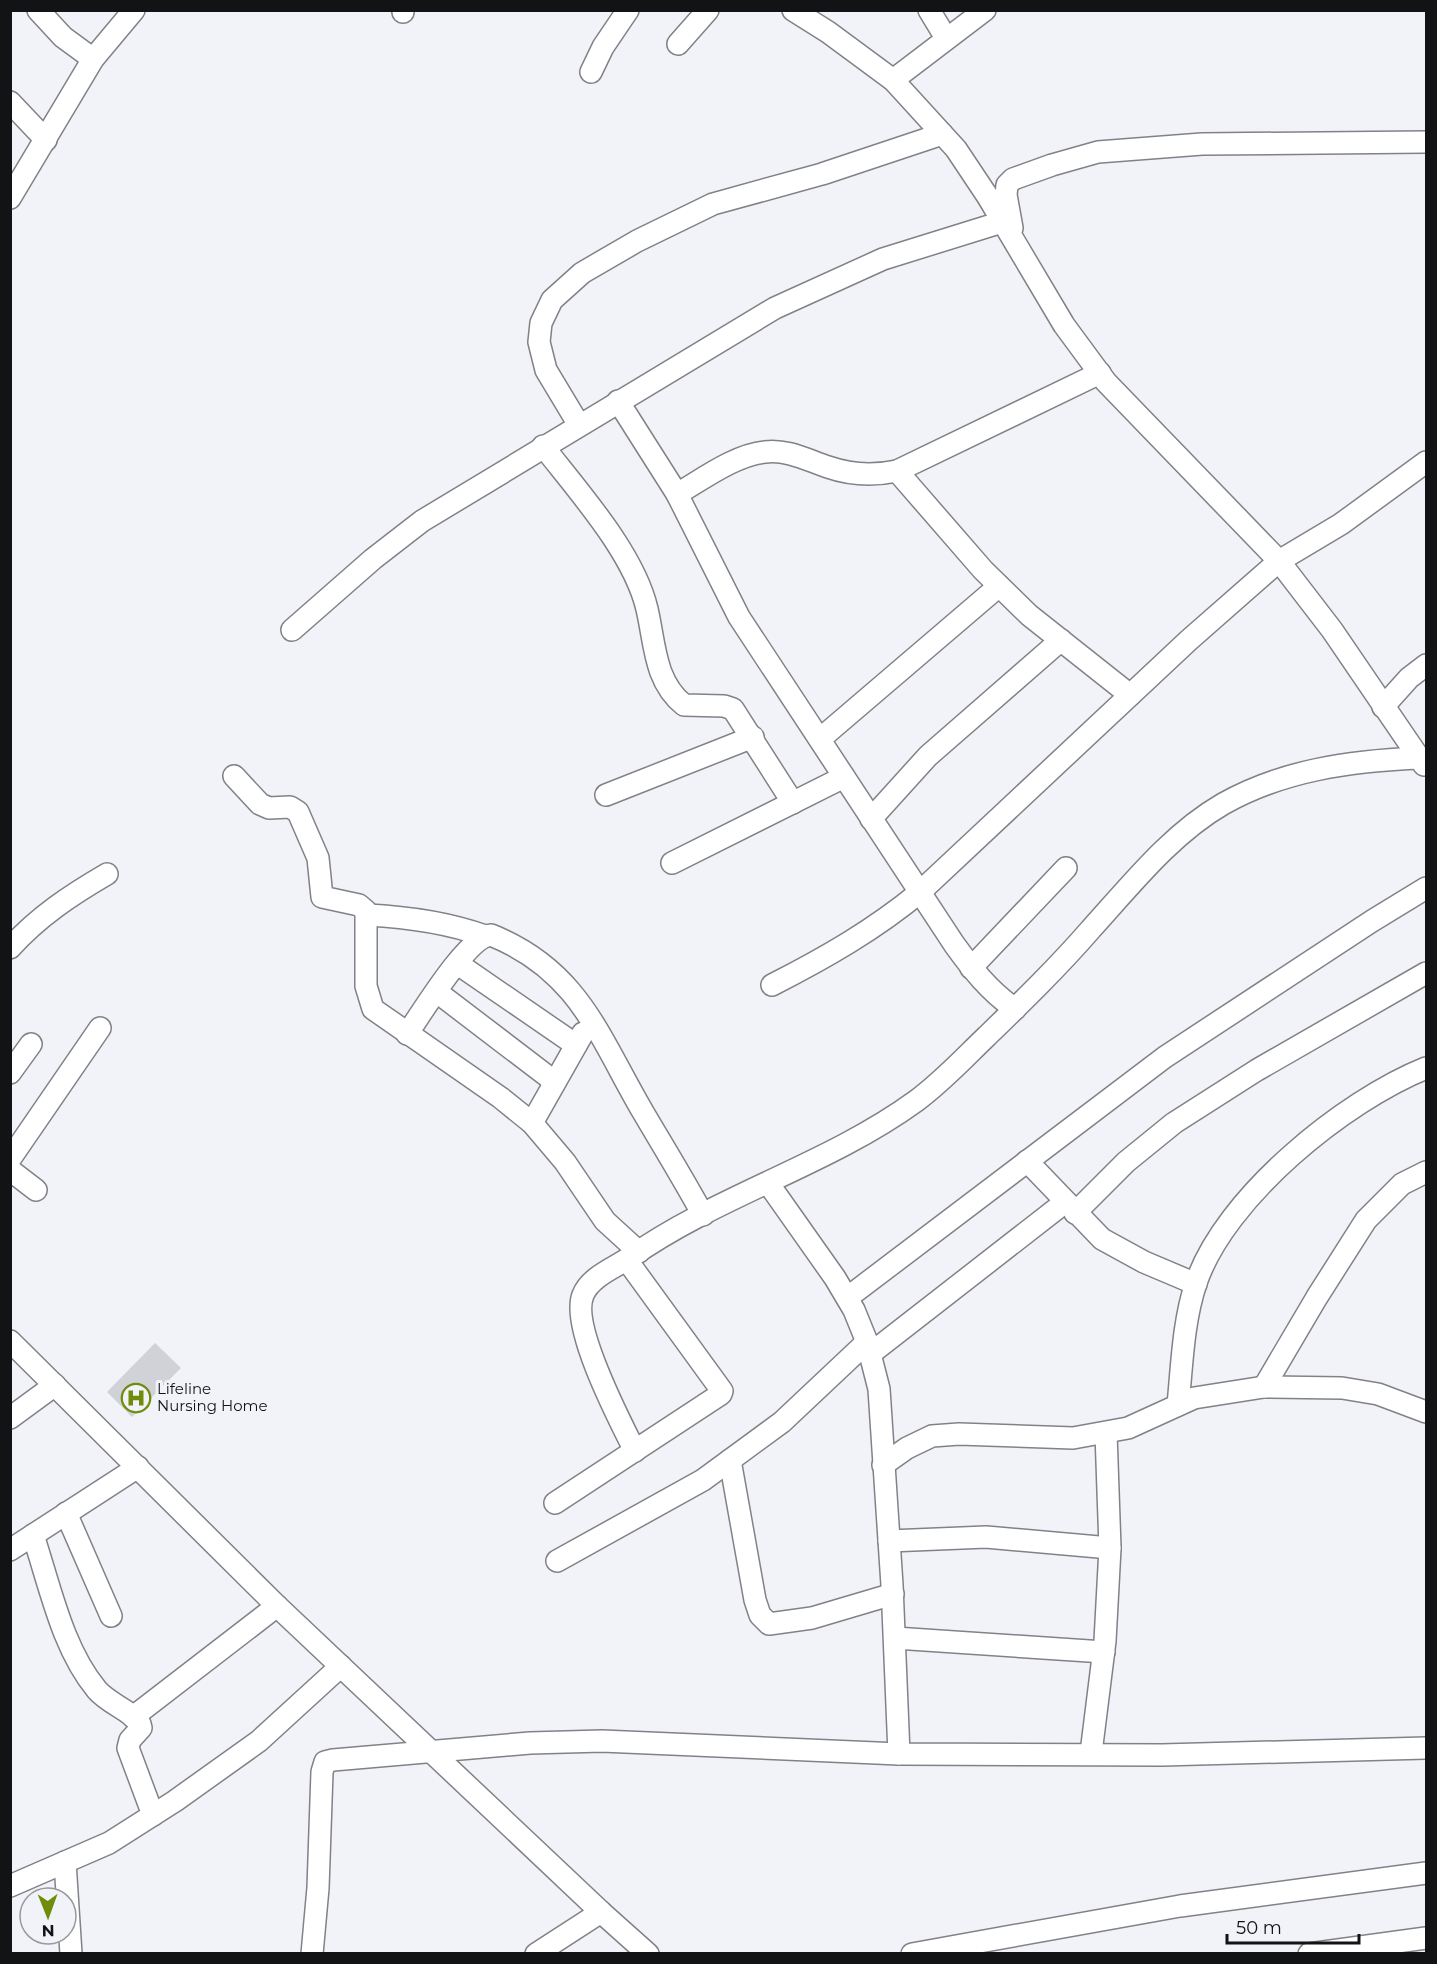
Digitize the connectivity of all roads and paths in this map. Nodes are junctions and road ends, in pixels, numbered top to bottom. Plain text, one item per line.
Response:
1 (39, 10) edge
2 (134, 10) edge
3 (628, 10) edge
4 (708, 10) edge
5 (793, 10) edge
6 (929, 10) edge
7 (985, 10) edge
8 (946, 39) junction
9 (678, 44) dead end
10 (93, 59) junction
11 (591, 72) dead end
12 (893, 80) junction
13 (10, 102) edge
14 (942, 134) junction
15 (46, 140) junction
16 (1426, 142) edge
17 (10, 198) edge
18 (1002, 222) junction
19 (1015, 246) junction
20 (1100, 373) junction
21 (618, 401) junction
22 (579, 425) junction
23 (543, 446) junction
24 (1426, 462) edge
25 (897, 471) junction
26 (677, 494) junction
27 (1279, 561) junction
28 (999, 586) junction
29 (292, 630) dead end
30 (1061, 640) junction
31 (1426, 665) edge
32 (1130, 695) junction
33 (1383, 707) junction
34 (753, 736) junction
35 (820, 739) junction
36 (1422, 763) edge
37 (234, 776) dead end
38 (844, 777) junction
39 (606, 795) dead end
40 (793, 802) junction
41 (871, 819) junction
42 (672, 863) dead end
43 (1066, 868) dead end
44 (108, 874) dead end
45 (1426, 888) edge
46 (920, 892) junction
47 (367, 915) junction
48 (485, 936) junction
49 (10, 948) edge
50 (458, 964) junction
51 (971, 968) junction
52 (1426, 973) edge
53 (772, 985) dead end
54 (437, 992) junction
55 (1015, 1009) junction
56 (592, 1017) junction
57 (100, 1028) dead end
58 (407, 1034) junction
59 (31, 1044) dead end
60 (576, 1045) junction
61 (1426, 1068) edge
62 (10, 1073) edge
63 (555, 1082) junction
64 (532, 1124) junction
65 (10, 1159) edge
66 (1028, 1161) junction
67 (10, 1170) edge
68 (1426, 1172) edge
69 (768, 1182) junction
70 (36, 1190) dead end
71 (1070, 1208) junction
72 (703, 1215) junction
73 (634, 1255) junction
74 (1196, 1284) junction
75 (847, 1298) junction
76 (10, 1341) edge
77 (868, 1348) junction
78 (55, 1385) junction
79 (1264, 1387) junction
80 (1178, 1405) junction
81 (1426, 1412) edge
82 (10, 1418) edge
83 (1106, 1433) junction
84 (635, 1451) junction
85 (730, 1460) junction
86 (883, 1465) junction
87 (138, 1467) junction
88 (555, 1503) dead end
89 (66, 1513) junction
90 (33, 1535) junction
91 (889, 1541) junction
92 (1110, 1548) junction
93 (10, 1550) edge
94 (557, 1561) dead end
95 (893, 1594) junction
96 (277, 1606) junction
97 (111, 1616) dead end
98 (895, 1638) junction
99 (1104, 1652) junction
100 (341, 1666) junction
101 (133, 1717) junction
102 (1426, 1748) edge
103 (430, 1750) junction
104 (1091, 1753) junction
105 (899, 1754) junction
106 (153, 1815) junction
107 (65, 1862) junction
108 (1426, 1873) edge
109 (10, 1886) edge
110 (601, 1912) junction
111 (1426, 1938) edge
112 (71, 1953) edge
113 (312, 1953) edge
114 (536, 1953) edge
115 (648, 1953) edge
116 (912, 1953) edge
117 (1309, 1953) edge

1 - 10 street
2 - 10 street
3 - 11 street
4 - 9 street
5 - 12 street
6 - 8 street
7 - 8 street
8 - 12 street
10 - 15 street
12 - 14 street
13 - 15 street
14 - 18 street
14 - 22 street
15 - 17 street
16 - 19 street
18 - 19 street
18 - 21 street
19 - 20 street
20 - 25 street
20 - 27 street
21 - 22 street
21 - 26 street
22 - 23 street
23 - 29 street
23 - 34 street
24 - 27 street
25 - 26 street
25 - 28 street
26 - 35 street
27 - 32 street
27 - 33 street
28 - 30 street
28 - 35 street
30 - 32 street
30 - 41 street
31 - 33 street
32 - 46 street
33 - 36 street
34 - 39 street
34 - 40 street
35 - 38 street
36 - 55 street
37 - 47 street
38 - 40 street
38 - 41 street
40 - 42 street
41 - 46 street
43 - 51 street
44 - 49 street
45 - 66 street
46 - 51 street
46 - 53 street
47 - 48 street
47 - 58 street
48 - 50 street
48 - 56 street
50 - 54 street
50 - 60 street
51 - 55 street
52 - 71 street
54 - 58 street
54 - 63 street
55 - 69 street
56 - 60 street
56 - 72 street
57 - 65 street
58 - 64 street
59 - 62 street
60 - 63 street
61 - 74 street
63 - 64 street
64 - 73 street
66 - 71 street
66 - 75 street
67 - 70 street
68 - 79 street
69 - 72 street
69 - 75 street
71 - 74 street
71 - 77 street
72 - 73 street
73 - 84 street
73 - 84 street
74 - 80 street
75 - 77 street
76 - 78 street
77 - 85 street
77 - 86 street
78 - 82 street
78 - 87 street
79 - 80 street
79 - 81 street
80 - 83 street
83 - 86 street
83 - 92 street
84 - 88 street
85 - 94 street
85 - 95 street
86 - 91 street
87 - 89 street
87 - 96 street
89 - 90 street
89 - 97 street
90 - 93 street
90 - 101 street
91 - 92 street
91 - 95 street
92 - 99 street
95 - 98 street
96 - 100 street
96 - 101 street
98 - 99 street
98 - 105 street
99 - 104 street
100 - 103 street
100 - 106 street
101 - 106 street
102 - 104 street
103 - 105 street
103 - 110 street
103 - 113 street
104 - 105 street
106 - 107 street
107 - 109 street
107 - 112 street
108 - 116 street
110 - 114 street
110 - 115 street
111 - 117 street

